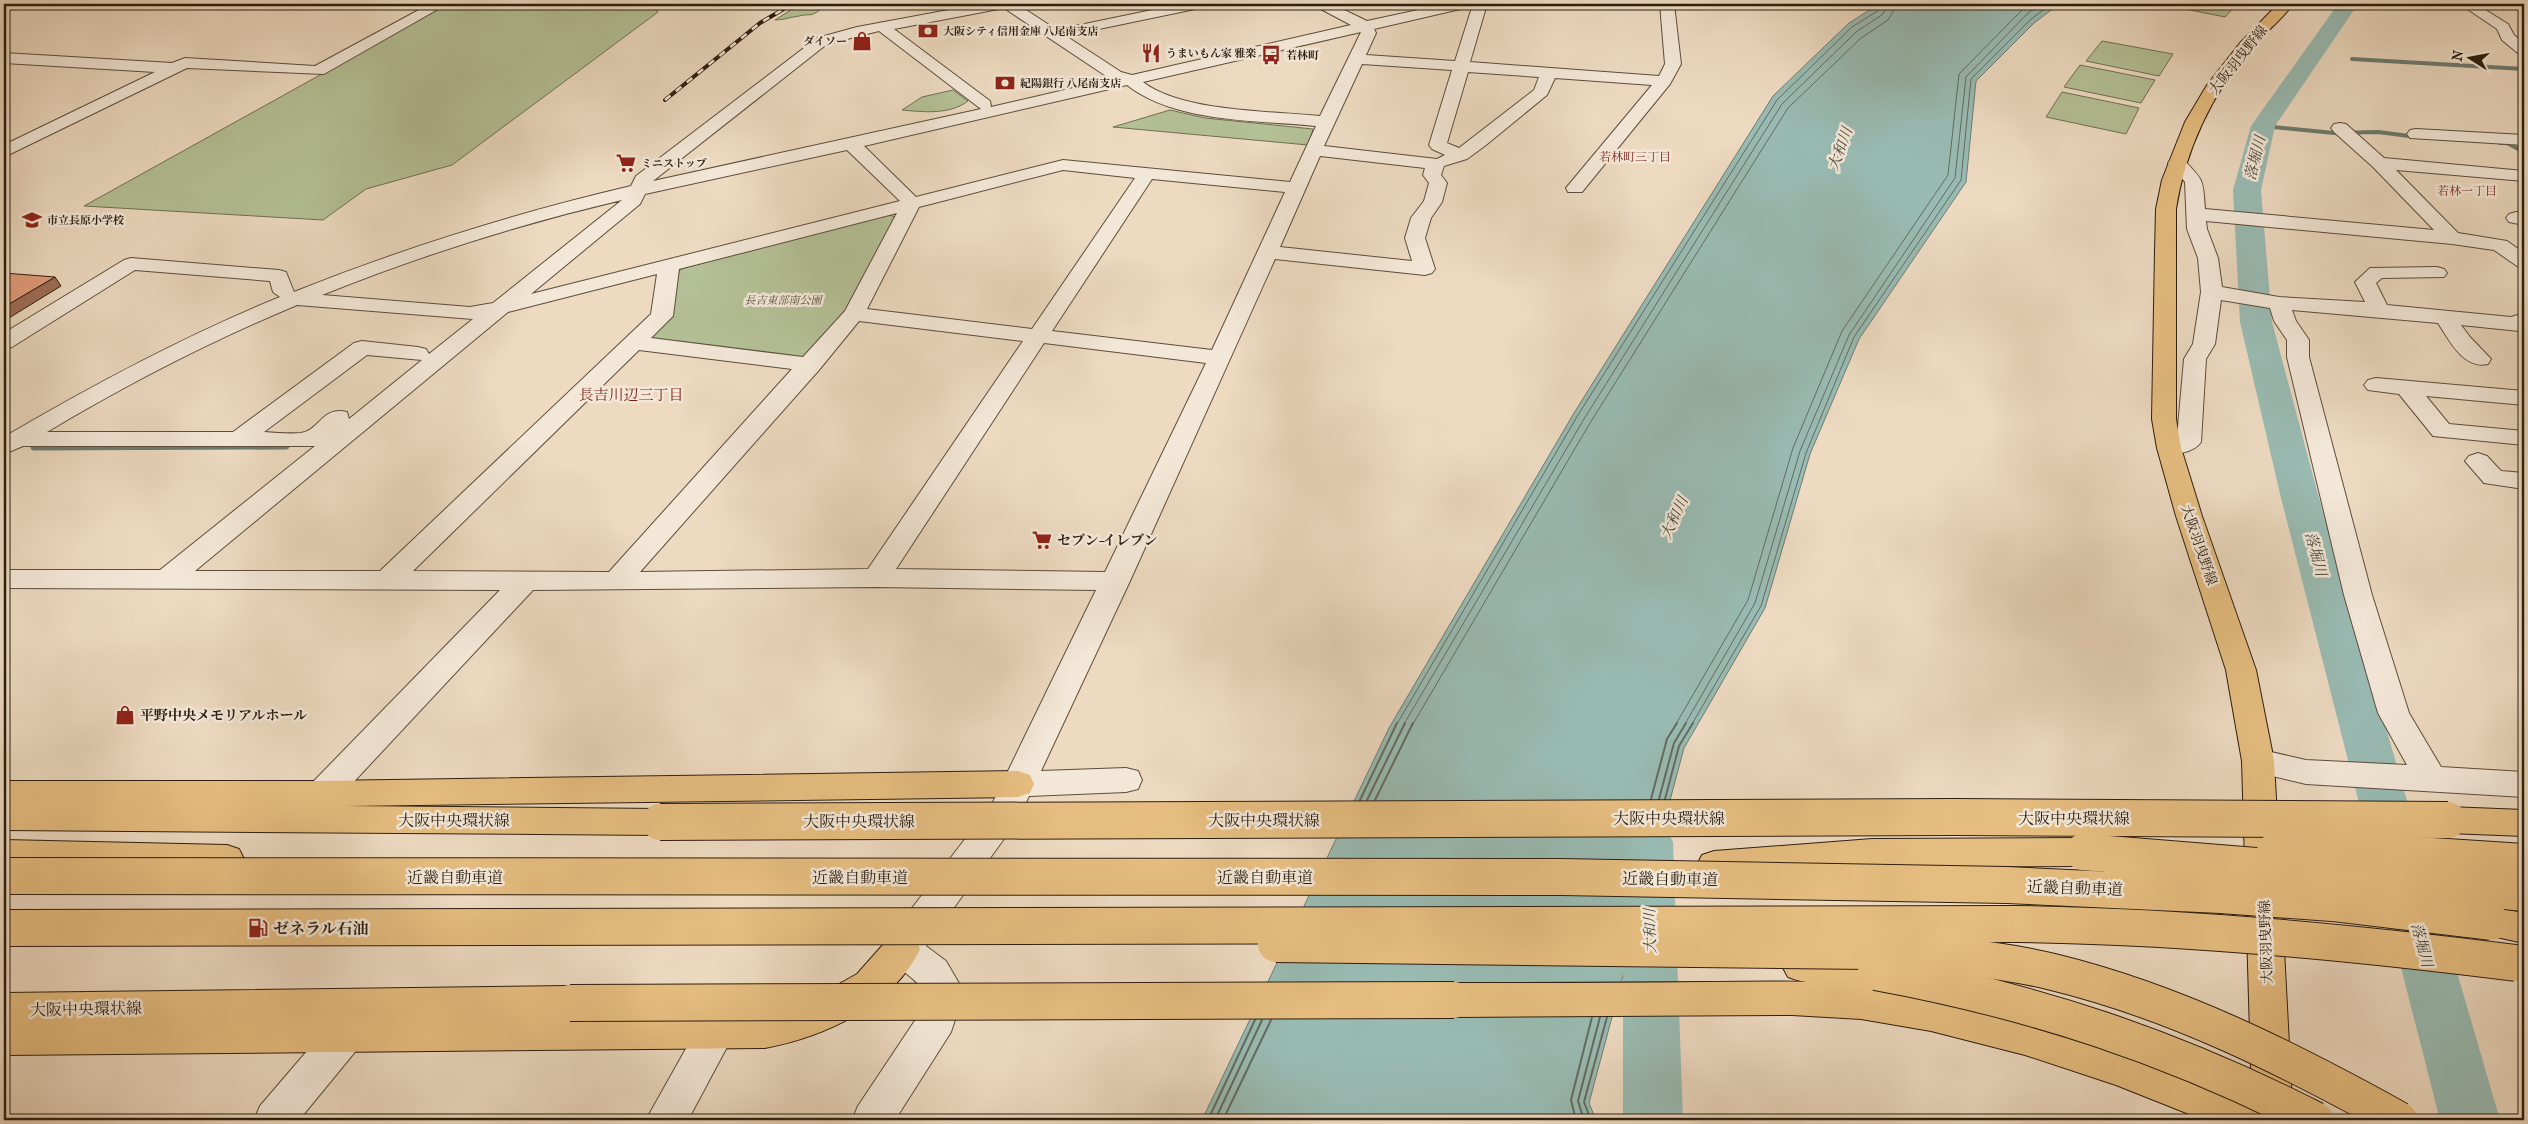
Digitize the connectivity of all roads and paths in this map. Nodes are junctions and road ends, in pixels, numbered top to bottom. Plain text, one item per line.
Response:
1 (440, 4) edge
2 (1002, 4) edge
3 (1008, 4) edge
4 (1029, 4) edge
5 (1322, 4) edge
6 (1440, 4) edge
7 (1464, 4) edge
8 (1480, 4) edge
9 (1667, 4) edge
10 (2286, 4) edge
11 (2467, 4) edge
12 (1189, 5) edge
13 (1361, 24) junction
14 (883, 27) junction
15 (1070, 31) junction
16 (2524, 51) edge
17 (4, 58) edge
18 (1358, 59) junction
19 (1462, 67) junction
20 (176, 68) junction
21 (1549, 73) junction
22 (1125, 75) junction
23 (1664, 81) junction
24 (984, 105) junction
25 (1326, 122) junction
26 (2344, 131) dead end
27 (2418, 137) dead end
28 (2524, 140) edge
29 (852, 144) junction
30 (1314, 150) junction
31 (4, 152) edge
32 (1461, 155) junction
33 (2176, 163) junction
34 (2380, 163) junction
35 (1436, 164) junction
36 (1147, 173) junction
37 (2524, 176) edge
38 (640, 185) junction
39 (1297, 188) junction
40 (1575, 188) dead end
41 (911, 204) junction
42 (2206, 215) junction
43 (2452, 238) junction
44 (1268, 252) junction
45 (2524, 262) edge
46 (669, 265) junction
47 (2437, 273) dead end
48 (2212, 292) junction
49 (289, 296) junction
50 (2279, 303) junction
51 (500, 308) junction
52 (2379, 310) junction
53 (470, 313) junction
54 (854, 314) junction
55 (2446, 318) junction
56 (2523, 324) edge
57 (1038, 335) junction
58 (4, 342) edge
59 (635, 343) junction
60 (418, 354) junction
61 (1220, 358) junction
62 (2480, 359) dead end
63 (810, 365) junction
64 (2376, 385) dead end
65 (2406, 388) junction
66 (2491, 395) junction
67 (2524, 398) edge
68 (2524, 431) edge
69 (2524, 438) edge
70 (7, 439) edge
71 (240, 439) junction
72 (2168, 448) junction
73 (323, 452) junction
74 (2478, 461) dead end
75 (2524, 481) edge
76 (876, 578) junction
77 (4, 579) edge
78 (167, 579) junction
79 (387, 580) junction
80 (525, 581) junction
81 (616, 581) junction
82 (1116, 581) junction
83 (2258, 761) junction
84 (2419, 778) junction
85 (1126, 780) dead end
86 (1018, 784) junction
87 (2524, 784) edge
88 (4, 794) edge
89 (322, 794) junction
90 (4, 817) edge
91 (2524, 823) edge
92 (2083, 852) junction
93 (4, 854) edge
94 (2524, 862) edge
95 (4, 876) edge
96 (652, 877) junction
97 (1561, 877) junction
98 (2524, 893) edge
99 (2508, 925) edge
100 (838, 926) junction
101 (237, 927) junction
102 (4, 928) edge
103 (4, 941) edge
104 (1493, 948) junction
105 (902, 949) junction
106 (2520, 963) edge
107 (4, 1010) edge
108 (716, 1032) junction
109 (345, 1035) junction
110 (4, 1037) edge
111 (274, 1120) edge
112 (666, 1120) edge
113 (872, 1120) edge
114 (2250, 1120) edge
115 (2273, 1120) edge
116 (2315, 1120) edge
117 (2398, 1120) edge

1 - 20 street
2 - 14 street
3 - 22 street
4 - 15 street
5 - 13 street
6 - 13 street
7 - 13 street
8 - 19 street
9 - 23 street
10 - 33 main road, 大阪羽曳野線
11 - 16 street
12 - 15 street
13 - 18 street
13 - 22 street
14 - 24 street
14 - 38 street
15 - 22 street
17 - 20 street
18 - 19 street
18 - 25 street
19 - 21 street
19 - 32 street
20 - 31 street
21 - 23 street
21 - 32 street
22 - 24 street
22 - 25 street
22 - 29 street
23 - 40 street
24 - 38 street
25 - 30 street
26 - 34 street
27 - 28 street
29 - 38 street
29 - 41 street
30 - 35 street
30 - 39 street
32 - 35 street
33 - 42 street
33 - 72 main road, 大阪羽曳野線
34 - 37 street
34 - 43 street
35 - 44 street
36 - 39 street
36 - 41 street
36 - 57 street
38 - 49 street
38 - 51 street
38 - 53 street
39 - 44 street
41 - 46 street
41 - 54 street
42 - 43 street
42 - 48 street
43 - 45 street
44 - 61 street
46 - 51 street
46 - 59 street
47 - 52 street
48 - 50 street
48 - 72 street
49 - 53 street
49 - 58 street
49 - 70 street
50 - 52 street
50 - 84 street
51 - 53 street
51 - 73 street
52 - 55 street
53 - 60 street
54 - 57 street
54 - 63 street
55 - 56 street
55 - 62 street
57 - 61 street
57 - 76 street
59 - 63 street
59 - 79 street
60 - 71 street
60 - 71 street
61 - 82 street
63 - 81 street
64 - 65 street
65 - 66 street
65 - 69 street
66 - 67 street
66 - 68 street
70 - 71 street
70 - 73 street
72 - 83 main road, 大阪羽曳野線
73 - 78 street
74 - 75 street
76 - 81 street
76 - 82 street
77 - 78 street
78 - 79 street
79 - 80 street
80 - 81 street
80 - 89 street
82 - 86 street
83 - 84 street
83 - 115 main road, 大阪羽曳野線
84 - 87 street
85 - 86 street
86 - 89 main road
86 - 105 street
88 - 89 main road
90 - 91 main road, 大阪中央環状線, bridge
92 - 94 main road, bridge
92 - 97 main road, bridge
92 - 98 main road, bridge
93 - 96 main road, bridge
95 - 96 main road, 近畿自動車道, bridge
96 - 97 main road, 近畿自動車道, bridge
97 - 99 main road, 近畿自動車道, bridge
100 - 101 main road, bridge
100 - 104 main road, bridge
100 - 106 main road, bridge
101 - 102 main road, bridge
101 - 103 main road, bridge
104 - 116 main road, bridge
104 - 117 main road, bridge
105 - 108 main road
105 - 113 street
107 - 114 main road, 大阪中央環状線, bridge
108 - 109 main road
108 - 112 street
109 - 110 main road
109 - 111 street

